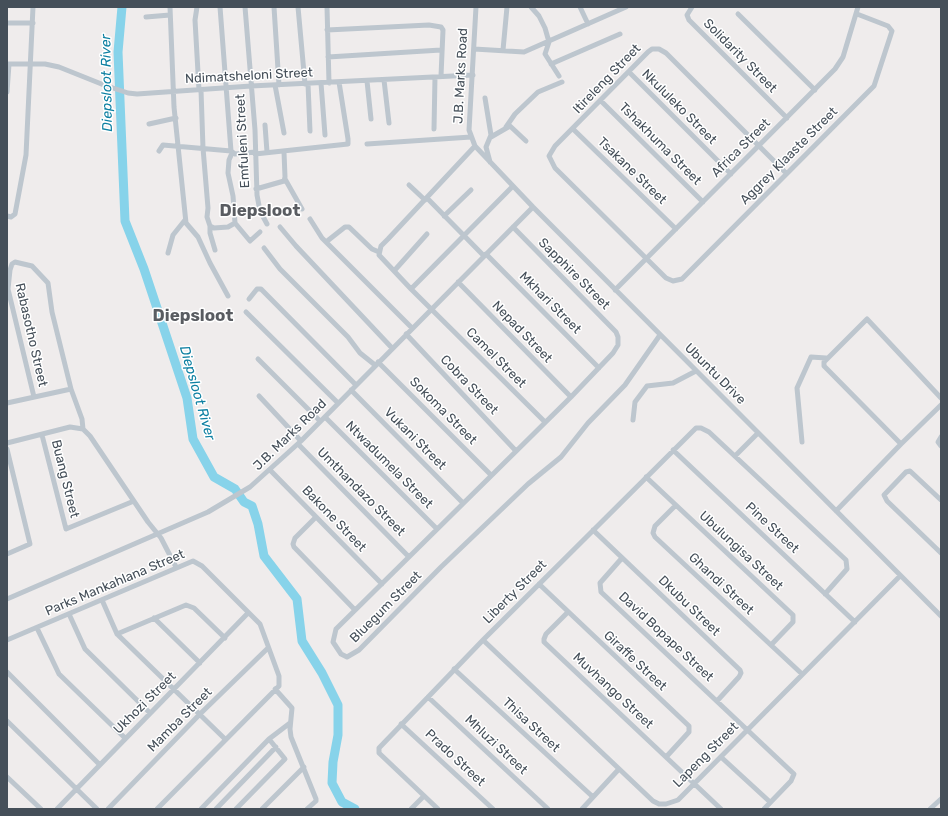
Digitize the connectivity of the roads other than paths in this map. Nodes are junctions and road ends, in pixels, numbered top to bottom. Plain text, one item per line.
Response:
1 (33, 7) edge
2 (170, 7) edge
3 (197, 7) edge
4 (220, 7) edge
5 (245, 7) edge
6 (274, 7) edge
7 (298, 7) edge
8 (327, 7) edge
9 (476, 7) edge
10 (507, 7) edge
11 (531, 7) edge
12 (580, 7) edge
13 (625, 7) edge
14 (692, 7) edge
15 (858, 7) edge
16 (738, 14) dead end
17 (857, 14) junction
18 (170, 15) junction
19 (146, 17) dead end
20 (7, 23) edge
21 (33, 23) junction
22 (588, 24) junction
23 (327, 30) junction
24 (620, 34) dead end
25 (549, 42) junction
26 (474, 49) junction
27 (441, 50) junction
28 (503, 50) junction
29 (328, 57) junction
30 (8, 64) edge
31 (31, 64) junction
32 (551, 64) junction
33 (629, 72) junction
34 (473, 75) junction
35 (438, 76) junction
36 (559, 76) dead end
37 (384, 80) junction
38 (367, 81) junction
39 (339, 82) junction
40 (562, 82) dead end
41 (321, 83) junction
42 (329, 83) junction
43 (306, 84) junction
44 (277, 85) junction
45 (251, 86) junction
46 (224, 88) junction
47 (200, 90) junction
48 (815, 90) junction
49 (7, 92) edge
50 (174, 92) junction
51 (485, 98) dead end
52 (601, 101) junction
53 (176, 118) junction
54 (787, 118) junction
55 (371, 119) dead end
56 (389, 123) dead end
57 (149, 124) dead end
58 (265, 125) dead end
59 (506, 127) junction
60 (434, 128) dead end
61 (573, 129) junction
62 (310, 132) dead end
63 (284, 133) dead end
64 (325, 135) dead end
65 (471, 137) junction
66 (491, 137) junction
67 (526, 141) dead end
68 (366, 144) dead end
69 (179, 146) junction
70 (475, 146) junction
71 (759, 146) junction
72 (203, 148) junction
73 (159, 151) dead end
74 (231, 152) junction
75 (267, 152) junction
76 (284, 152) junction
77 (255, 153) junction
78 (490, 163) junction
79 (786, 173) junction
80 (731, 174) junction
81 (285, 179) junction
82 (409, 185) dead end
83 (512, 186) junction
84 (256, 189) junction
85 (471, 190) dead end
86 (426, 199) junction
87 (703, 202) junction
88 (533, 207) junction
89 (302, 209) dead end
90 (7, 216) edge
91 (444, 216) junction
92 (310, 219) dead end
93 (185, 220) junction
94 (235, 223) junction
95 (267, 224) dead end
96 (210, 226) junction
97 (280, 227) dead end
98 (513, 228) junction
99 (676, 229) junction
100 (260, 232) dead end
101 (427, 234) dead end
102 (464, 236) junction
103 (326, 242) junction
104 (264, 248) dead end
105 (215, 250) dead end
106 (168, 252) dead end
107 (379, 252) junction
108 (485, 255) junction
109 (647, 258) junction
110 (394, 271) junction
111 (8, 279) edge
112 (458, 282) junction
113 (412, 289) junction
114 (615, 290) junction
115 (228, 296) dead end
116 (249, 299) dead end
117 (431, 309) junction
118 (246, 312) dead end
119 (412, 328) junction
120 (406, 334) junction
121 (660, 335) junction
122 (618, 337) joint
123 (392, 348) junction
124 (826, 358) junction
125 (258, 360) dead end
126 (377, 364) junction
127 (599, 368) junction
128 (696, 371) junction
129 (356, 385) junction
130 (71, 389) junction
131 (351, 390) junction
132 (258, 396) dead end
133 (34, 397) junction
134 (571, 397) junction
135 (941, 398) edge
136 (7, 403) edge
137 (338, 403) junction
138 (941, 405) edge
139 (324, 417) junction
140 (633, 420) dead end
141 (320, 421) junction
142 (545, 422) junction
143 (83, 429) junction
144 (758, 433) junction
145 (42, 435) junction
146 (941, 437) edge
147 (7, 442) edge
148 (299, 442) junction
149 (802, 442) dead end
150 (901, 444) junction
151 (941, 446) edge
152 (7, 449) edge
153 (673, 450) junction
154 (516, 451) junction
155 (735, 456) junction
156 (270, 470) junction
157 (491, 475) junction
158 (646, 477) junction
159 (941, 500) edge
160 (134, 501) junction
161 (463, 503) junction
162 (675, 506) junction
163 (836, 511) junction
164 (316, 517) junction
165 (437, 529) junction
166 (593, 530) junction
167 (159, 534) junction
168 (941, 553) edge
169 (7, 554) edge
170 (409, 556) junction
171 (622, 558) junction
172 (176, 567) junction
173 (900, 576) junction
174 (382, 584) junction
175 (539, 584) junction
176 (825, 594) junction
177 (7, 600) edge
178 (102, 600) junction
179 (355, 610) junction
180 (248, 613) junction
181 (568, 613) junction
182 (69, 614) junction
183 (941, 616) edge
184 (154, 618) junction
185 (855, 622) junction
186 (37, 628) junction
187 (117, 634) junction
188 (224, 638) junction
189 (7, 640) edge
190 (483, 640) junction
191 (771, 645) junction
192 (268, 648) junction
193 (200, 663) junction
194 (454, 669) junction
195 (7, 672) edge
196 (802, 674) junction
197 (174, 689) junction
198 (275, 689) junction
199 (428, 697) junction
200 (717, 701) junction
201 (150, 714) junction
202 (200, 714) junction
203 (7, 721) edge
204 (290, 723) junction
205 (401, 724) junction
206 (748, 729) junction
207 (126, 738) junction
208 (225, 739) junction
209 (269, 739) junction
210 (276, 747) junction
211 (667, 756) junction
212 (720, 756) junction
213 (100, 764) junction
214 (304, 767) junction
215 (619, 769) junction
216 (7, 777) edge
217 (695, 782) junction
218 (76, 788) junction
219 (424, 796) junction
220 (593, 797) junction
221 (770, 802) junction
222 (940, 802) edge
223 (313, 806) edge
224 (41, 809) edge
225 (57, 809) edge
226 (97, 809) edge
227 (108, 809) edge
228 (157, 809) edge
229 (201, 809) edge
230 (216, 809) edge
231 (236, 809) edge
232 (262, 809) edge
233 (307, 809) edge
234 (411, 809) edge
235 (438, 809) edge
236 (493, 809) edge
237 (548, 809) edge
238 (582, 809) edge
239 (721, 809) edge
240 (764, 809) edge
241 (930, 809) edge

1 - 21 street
2 - 18 street
3 - 47 street
4 - 46 street
5 - 45 street, Emfuleni Street
6 - 44 street
7 - 43 street
8 - 23 street
9 - 26 street, J.B. Marks Road
10 - 28 street
11 - 25 street
12 - 22 street
13 - 22 street
14 - 54 street, Solidarity Street
15 - 17 street, Africa Street
16 - 48 street
17 - 48 street, Africa Street
17 - 79 street, Aggrey Klaaste Street
18 - 19 street
18 - 50 street
20 - 21 street
21 - 31 street
22 - 25 street
23 - 27 street
23 - 29 street
24 - 32 street
25 - 28 street
25 - 32 street
26 - 28 street
26 - 34 street, J.B. Marks Road
27 - 29 street
27 - 35 street
29 - 42 street
30 - 31 street, Ndimatsheloni Street
30 - 49 street
31 - 50 street, Ndimatsheloni Street
31 - 90 street
32 - 36 street
33 - 52 street, Itireleng Street
33 - 71 street, Itireleng Street
33 - 80 street, Nkululeko Street
34 - 35 street, Ndimatsheloni Street
34 - 65 street, J.B. Marks Road
35 - 37 street, Ndimatsheloni Street
35 - 60 street
37 - 38 street, Ndimatsheloni Street
37 - 56 street
38 - 39 street, Ndimatsheloni Street
38 - 55 street
39 - 42 street, Ndimatsheloni Street
39 - 76 street
40 - 59 street
41 - 42 street, Ndimatsheloni Street
41 - 43 street, Ndimatsheloni Street
41 - 64 street
43 - 44 street, Ndimatsheloni Street
43 - 62 street
44 - 45 street, Ndimatsheloni Street
44 - 63 street
45 - 46 street, Ndimatsheloni Street
45 - 77 street, Emfuleni Street
46 - 47 street, Ndimatsheloni Street
46 - 74 street
47 - 50 street, Ndimatsheloni Street
47 - 72 street
48 - 54 street, Africa Street
50 - 53 street
51 - 66 street
52 - 61 street, Itireleng Street
52 - 87 street, Tshakhuma Street
53 - 57 street
53 - 69 street
54 - 71 street, Africa Street
58 - 75 street
59 - 66 street
59 - 67 street
61 - 99 street, Tsakane Street
61 - 109 street, Itireleng Street
65 - 68 street
65 - 70 street, J.B. Marks Road
66 - 78 street
69 - 72 street
69 - 73 street
69 - 93 street
70 - 78 street, Ubuntu Drive
70 - 86 street
71 - 79 street, Itireleng Street
71 - 80 street, Africa Street
72 - 74 street
72 - 96 street
74 - 77 street
74 - 94 street
75 - 76 street
75 - 77 street
76 - 81 street
77 - 84 street, Emfuleni Street
78 - 83 street, Ubuntu Drive
79 - 109 street, Aggrey Klaaste Street
80 - 87 street, Africa Street
81 - 84 street
81 - 89 street
82 - 86 street, Mkhari Street
83 - 88 street, Ubuntu Drive
83 - 102 street
84 - 95 street, Emfuleni Street
85 - 91 street
86 - 91 street, Mkhari Street
86 - 107 street
87 - 99 street, Africa Street
88 - 98 street, J.B. Marks Road
88 - 114 street, Ubuntu Drive
91 - 102 street, Mkhari Street
92 - 103 street
93 - 106 street
93 - 115 street
94 - 96 street
94 - 100 street
96 - 105 street
97 - 123 street
98 - 108 street, J.B. Marks Road
98 - 122 street, Sapphire Street
99 - 109 street, Africa Street
101 - 110 street
102 - 108 street, Mkhari Street
102 - 113 street
103 - 107 street, Camel Street
103 - 119 street
104 - 126 street, Sokoma Street
107 - 110 street, Camel Street
108 - 112 street, J.B. Marks Road
108 - 127 street, Mkhari Street
109 - 114 street, Africa Street
110 - 113 street, Camel Street
111 - 130 street
111 - 133 street, Rabasotho Street
112 - 117 street, J.B. Marks Road
112 - 134 street, Nepad Street
113 - 117 street, Camel Street
114 - 121 street, Ubuntu Drive
116 - 129 street
117 - 119 street, J.B. Marks Road
117 - 142 street, Camel Street
118 - 137 street
119 - 120 street, J.B. Marks Road
120 - 123 street, J.B. Marks Road
120 - 154 street, Cobra Street
121 - 128 street, Ubuntu Drive
121 - 179 street, Bluegum Street
122 - 127 street, Bluegum Street
123 - 126 street, J.B. Marks Road
124 - 135 street
124 - 149 street
124 - 150 street
125 - 141 street
126 - 129 street, J.B. Marks Road
126 - 157 street, Sokoma Street
127 - 134 street, Bluegum Street
128 - 140 street
128 - 144 street, Ubuntu Drive
129 - 131 street, J.B. Marks Road
130 - 133 street
130 - 143 street
131 - 137 street, J.B. Marks Road
131 - 161 street, Vukani Street
132 - 148 street, Umthandazo Street
133 - 136 street
134 - 142 street, Bluegum Street
137 - 139 street, J.B. Marks Road
138 - 150 street
139 - 141 street, J.B. Marks Road
139 - 165 street, Ntwadumela Street
141 - 148 street, J.B. Marks Road
142 - 154 street, Bluegum Street
143 - 145 street
143 - 160 street
144 - 155 street
144 - 163 street, Ubuntu Drive
145 - 147 street
145 - 160 street, Buang Street
146 - 151 street
148 - 156 street, J.B. Marks Road
148 - 170 street, Umthandazo Street
150 - 163 street
152 - 169 street
153 - 155 street, Liberty Street
153 - 158 street, Liberty Street
153 - 176 street, Pine Street
154 - 157 street, Bluegum Street
155 - 176 street, Liberty Street
156 - 164 street, Bakone Street
156 - 167 street, J.B. Marks Road
157 - 161 street, Bluegum Street
158 - 162 street, Ubulungisa Street
158 - 166 street, Liberty Street
159 - 168 street
160 - 167 street
161 - 165 street, Bluegum Street
162 - 191 street, Ghandi Street
162 - 191 street, Ubulungisa Street
163 - 173 street, Ubuntu Drive
164 - 174 street, Bakone Street
164 - 179 street
165 - 170 street, Bluegum Street
166 - 171 street, Dkubu Street
166 - 175 street, Liberty Street
167 - 172 street
167 - 177 street, J.B. Marks Road
170 - 174 street, Bluegum Street
171 - 200 street, David Bopape Street
171 - 200 street, Dkubu Street
172 - 178 street, Parks Mankahlana Street
172 - 180 street, Parks Mankahlana Street
173 - 183 street, Ubuntu Drive
173 - 185 street, Lapeng Street
174 - 179 street, Bluegum Street
175 - 181 street, Giraffe Street
175 - 190 street, Liberty Street
176 - 185 street, Pine Street
178 - 182 street, Parks Mankahlana Street
178 - 187 street
180 - 188 street, Ukhozi Street
180 - 192 street, Parks Mankahlana Street
181 - 211 street, Giraffe Street
181 - 211 street, Muvhango Street
182 - 186 street, Parks Mankahlana Street
182 - 201 street
184 - 187 street
184 - 188 street
184 - 193 street
185 - 196 street, Lapeng Street
186 - 189 street, Parks Mankahlana Street
186 - 207 street
187 - 197 street
188 - 193 street, Ukhozi Street
190 - 194 street, Liberty Street
190 - 215 street, Lapeng Street
191 - 196 street, Ghandi Street
192 - 198 street, Parks Mankahlana Street
192 - 202 street, Mamba Street
193 - 197 street, Ukhozi Street
194 - 199 street, Liberty Street
194 - 220 street, Thisa Street
195 - 213 street
196 - 206 street, Lapeng Street
197 - 201 street, Ukhozi Street
197 - 202 street
198 - 204 street
198 - 208 street
199 - 205 street, Liberty Street
199 - 237 street, Mhluzi Street
200 - 206 street, David Bopape Street
201 - 207 street, Ukhozi Street
202 - 208 street
202 - 227 street, Mamba Street
203 - 218 street
204 - 209 street
204 - 214 street
205 - 219 street, Liberty Street
205 - 236 street, Prado Street
206 - 212 street, Lapeng Street
206 - 221 street, David Bopape Street
207 - 213 street, Ukhozi Street
208 - 228 street
209 - 210 street
209 - 229 street
210 - 230 street
210 - 231 street
211 - 217 street, Muvhango Street
212 - 217 street, Lapeng Street
212 - 221 street
213 - 218 street, Ukhozi Street
214 - 223 street
214 - 232 street
215 - 217 street, Lapeng Street
215 - 220 street
216 - 224 street
217 - 239 street, Muvhango Street
218 - 225 street, Ukhozi Street
218 - 226 street
219 - 234 street
219 - 235 street, Liberty Street
220 - 238 street
221 - 240 street
222 - 241 street
223 - 233 street

